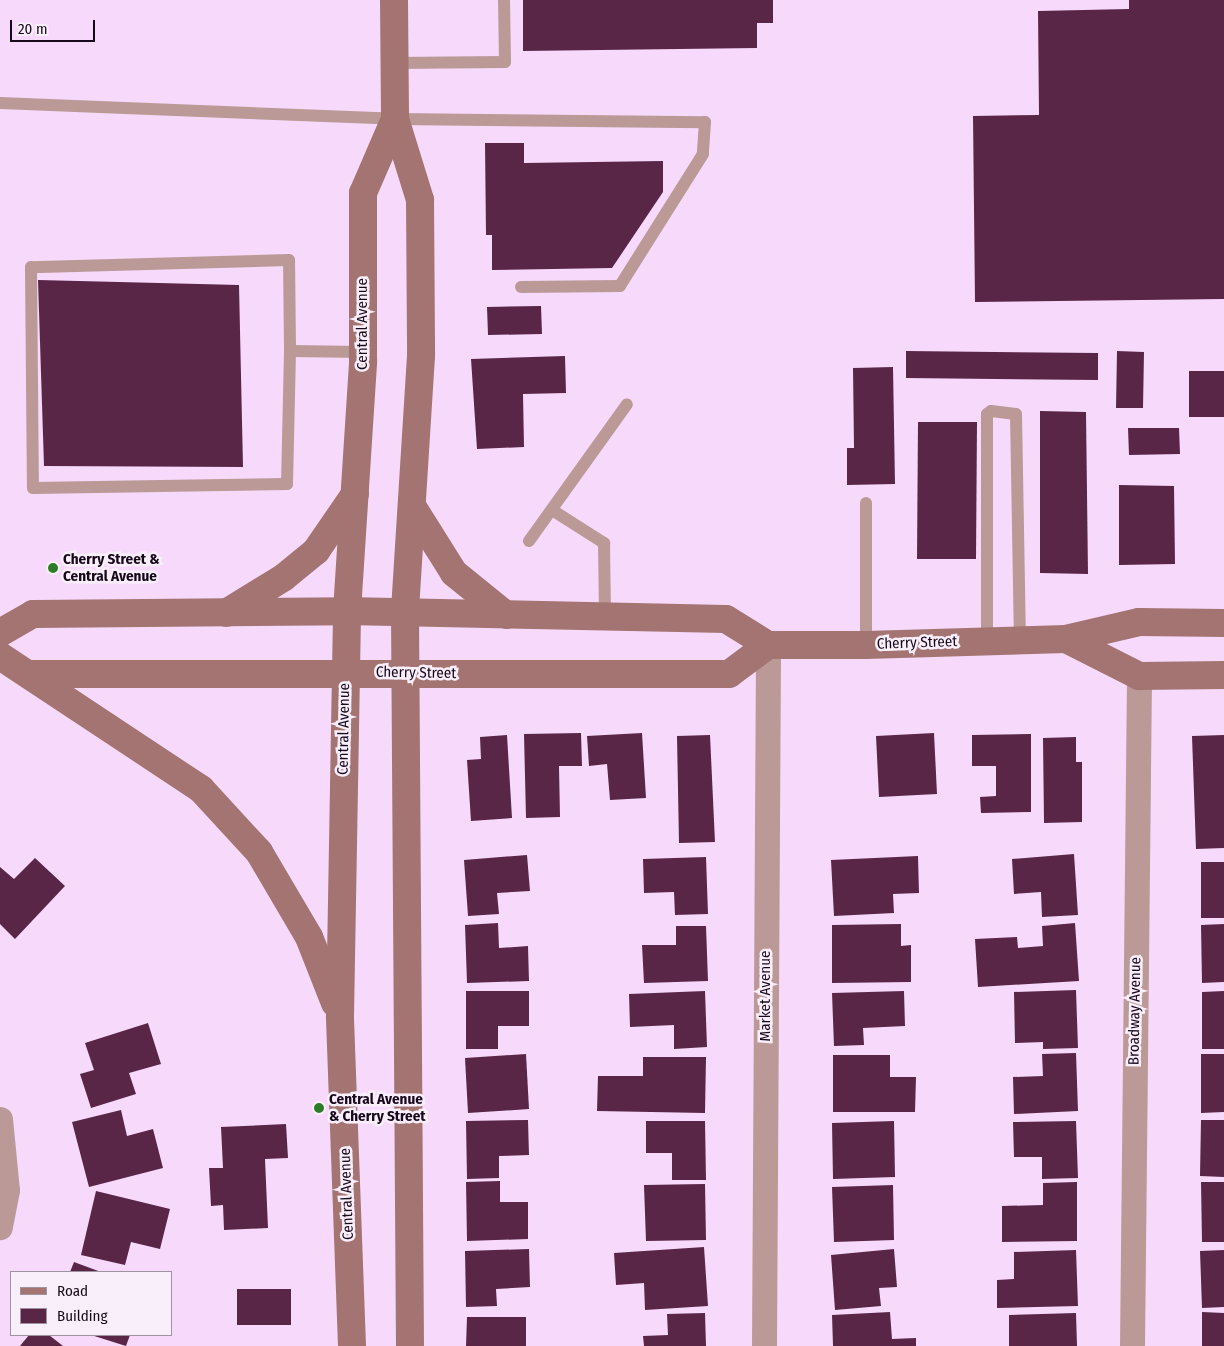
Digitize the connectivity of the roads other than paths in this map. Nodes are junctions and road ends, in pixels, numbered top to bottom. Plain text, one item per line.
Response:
1 (394, 0) edge
2 (504, 0) edge
3 (394, 63) junction
4 (0, 103) edge
5 (395, 118) junction
6 (520, 287) dead end
7 (290, 351) junction
8 (363, 352) junction
9 (627, 404) dead end
10 (355, 494) junction
11 (866, 503) dead end
12 (412, 506) junction
13 (552, 510) junction
14 (529, 541) dead end
15 (347, 611) junction
16 (225, 613) junction
17 (405, 613) junction
18 (506, 615) junction
19 (605, 617) junction
20 (1224, 623) edge
21 (0, 633) edge
22 (1066, 639) junction
23 (1020, 640) junction
24 (987, 641) junction
25 (768, 645) junction
26 (866, 645) junction
27 (0, 656) edge
28 (345, 671) junction
29 (30, 674) junction
30 (406, 674) junction
31 (1224, 675) edge
32 (1139, 676) junction
33 (340, 1016) junction
34 (0, 1119) edge
35 (0, 1227) edge
36 (352, 1346) edge
37 (410, 1346) edge
38 (764, 1346) edge
39 (1132, 1346) edge

1 - 3 street, Central Avenue
2 - 3 lane
3 - 5 street, Central Avenue
4 - 5 lane
5 - 6 lane
5 - 8 street, Central Avenue
5 - 12 street, Central Avenue
7 - 7 lane
7 - 8 lane
8 - 10 street, Central Avenue
9 - 13 lane
10 - 15 street, Central Avenue
10 - 16 street
11 - 26 lane
12 - 17 street, Central Avenue
12 - 18 street
13 - 14 lane
13 - 19 lane
15 - 16 street
15 - 17 street
15 - 28 street, Central Avenue
16 - 21 street
17 - 18 street
17 - 30 street, Central Avenue
18 - 19 street
19 - 25 street
20 - 22 street, Cherry Street
22 - 23 street, Cherry Street
22 - 32 street, Cherry Street
23 - 24 street, Cherry Street
23 - 24 lane
24 - 26 street, Cherry Street
25 - 26 street, Cherry Street
25 - 30 street, Cherry Street
25 - 38 street, Market Avenue
27 - 29 street
28 - 29 street, Cherry Street
28 - 30 street, Cherry Street
28 - 33 street, Central Avenue
29 - 33 street
30 - 37 street, Central Avenue
31 - 32 street, Cherry Street
32 - 39 street, Broadway Avenue
33 - 36 street, Central Avenue
34 - 35 street

